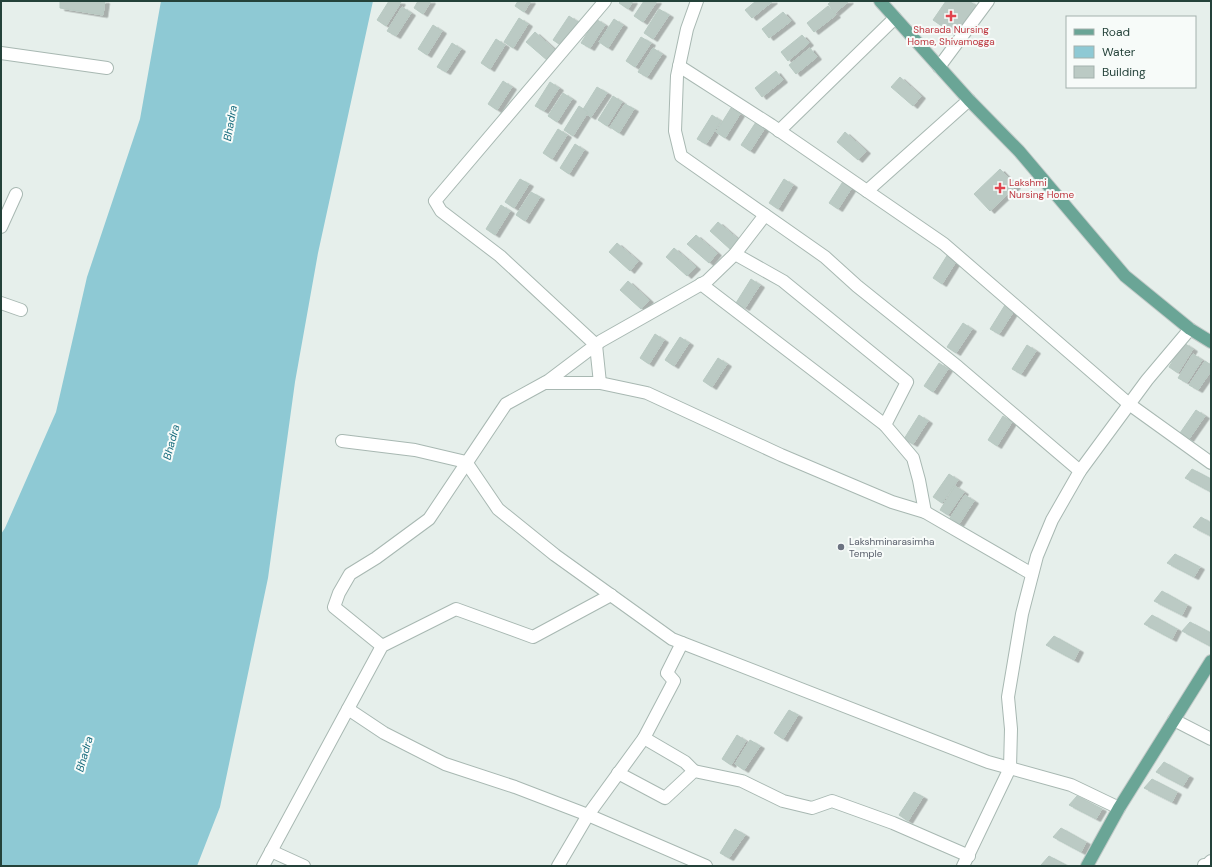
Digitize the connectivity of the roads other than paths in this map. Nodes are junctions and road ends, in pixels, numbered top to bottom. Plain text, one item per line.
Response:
1 (605, 1) edge
2 (697, 1) edge
3 (880, 1) edge
4 (988, 1) edge
5 (895, 18) junction
6 (1, 53) edge
7 (679, 66) junction
8 (939, 67) junction
9 (107, 68) dead end
10 (969, 100) junction
11 (779, 131) junction
12 (867, 191) junction
13 (16, 194) dead end
14 (765, 215) junction
15 (1, 227) edge
16 (735, 254) junction
17 (701, 284) junction
18 (1, 304) edge
19 (20, 310) dead end
20 (1190, 329) junction
21 (1211, 342) edge
22 (596, 345) junction
23 (544, 383) junction
24 (600, 383) junction
25 (1129, 404) junction
26 (885, 425) junction
27 (342, 441) dead end
28 (466, 462) junction
29 (1211, 463) edge
30 (1080, 471) junction
31 (925, 512) junction
32 (1032, 574) junction
33 (611, 595) junction
34 (682, 643) junction
35 (382, 646) junction
36 (1211, 661) edge
37 (348, 709) junction
38 (1174, 720) junction
39 (644, 738) junction
40 (1211, 739) edge
41 (1010, 768) junction
42 (694, 770) junction
43 (618, 774) junction
44 (1119, 808) junction
45 (588, 815) junction
46 (271, 851) junction
47 (966, 861) edge
48 (263, 866) edge
49 (304, 866) edge
50 (558, 866) edge
51 (706, 866) edge
52 (1087, 866) edge

1 - 22 street
2 - 7 street
3 - 5 main road
4 - 8 street
5 - 8 main road
5 - 11 street
6 - 9 street
7 - 11 street
7 - 14 street
8 - 10 main road
10 - 12 street
10 - 20 main road
11 - 12 street
12 - 25 street
13 - 15 street
14 - 16 street
14 - 30 street
16 - 17 street
16 - 26 street
17 - 22 street
17 - 26 street
18 - 19 street
20 - 21 main road
20 - 25 street
22 - 23 street
22 - 24 street
23 - 24 street
23 - 28 street
24 - 31 street
25 - 29 street
25 - 30 street
26 - 31 street
27 - 28 street
28 - 33 street
28 - 35 street
30 - 32 street
31 - 32 street
32 - 41 street
33 - 34 street
33 - 35 street
34 - 39 street
34 - 41 street
35 - 37 street
36 - 38 main road
37 - 45 street
37 - 46 street
38 - 40 street
38 - 44 main road
39 - 42 street
39 - 43 street
41 - 44 street
41 - 47 street
42 - 43 street
42 - 47 street
43 - 45 street
44 - 52 main road
45 - 50 street
45 - 51 street
46 - 48 street
46 - 49 street

